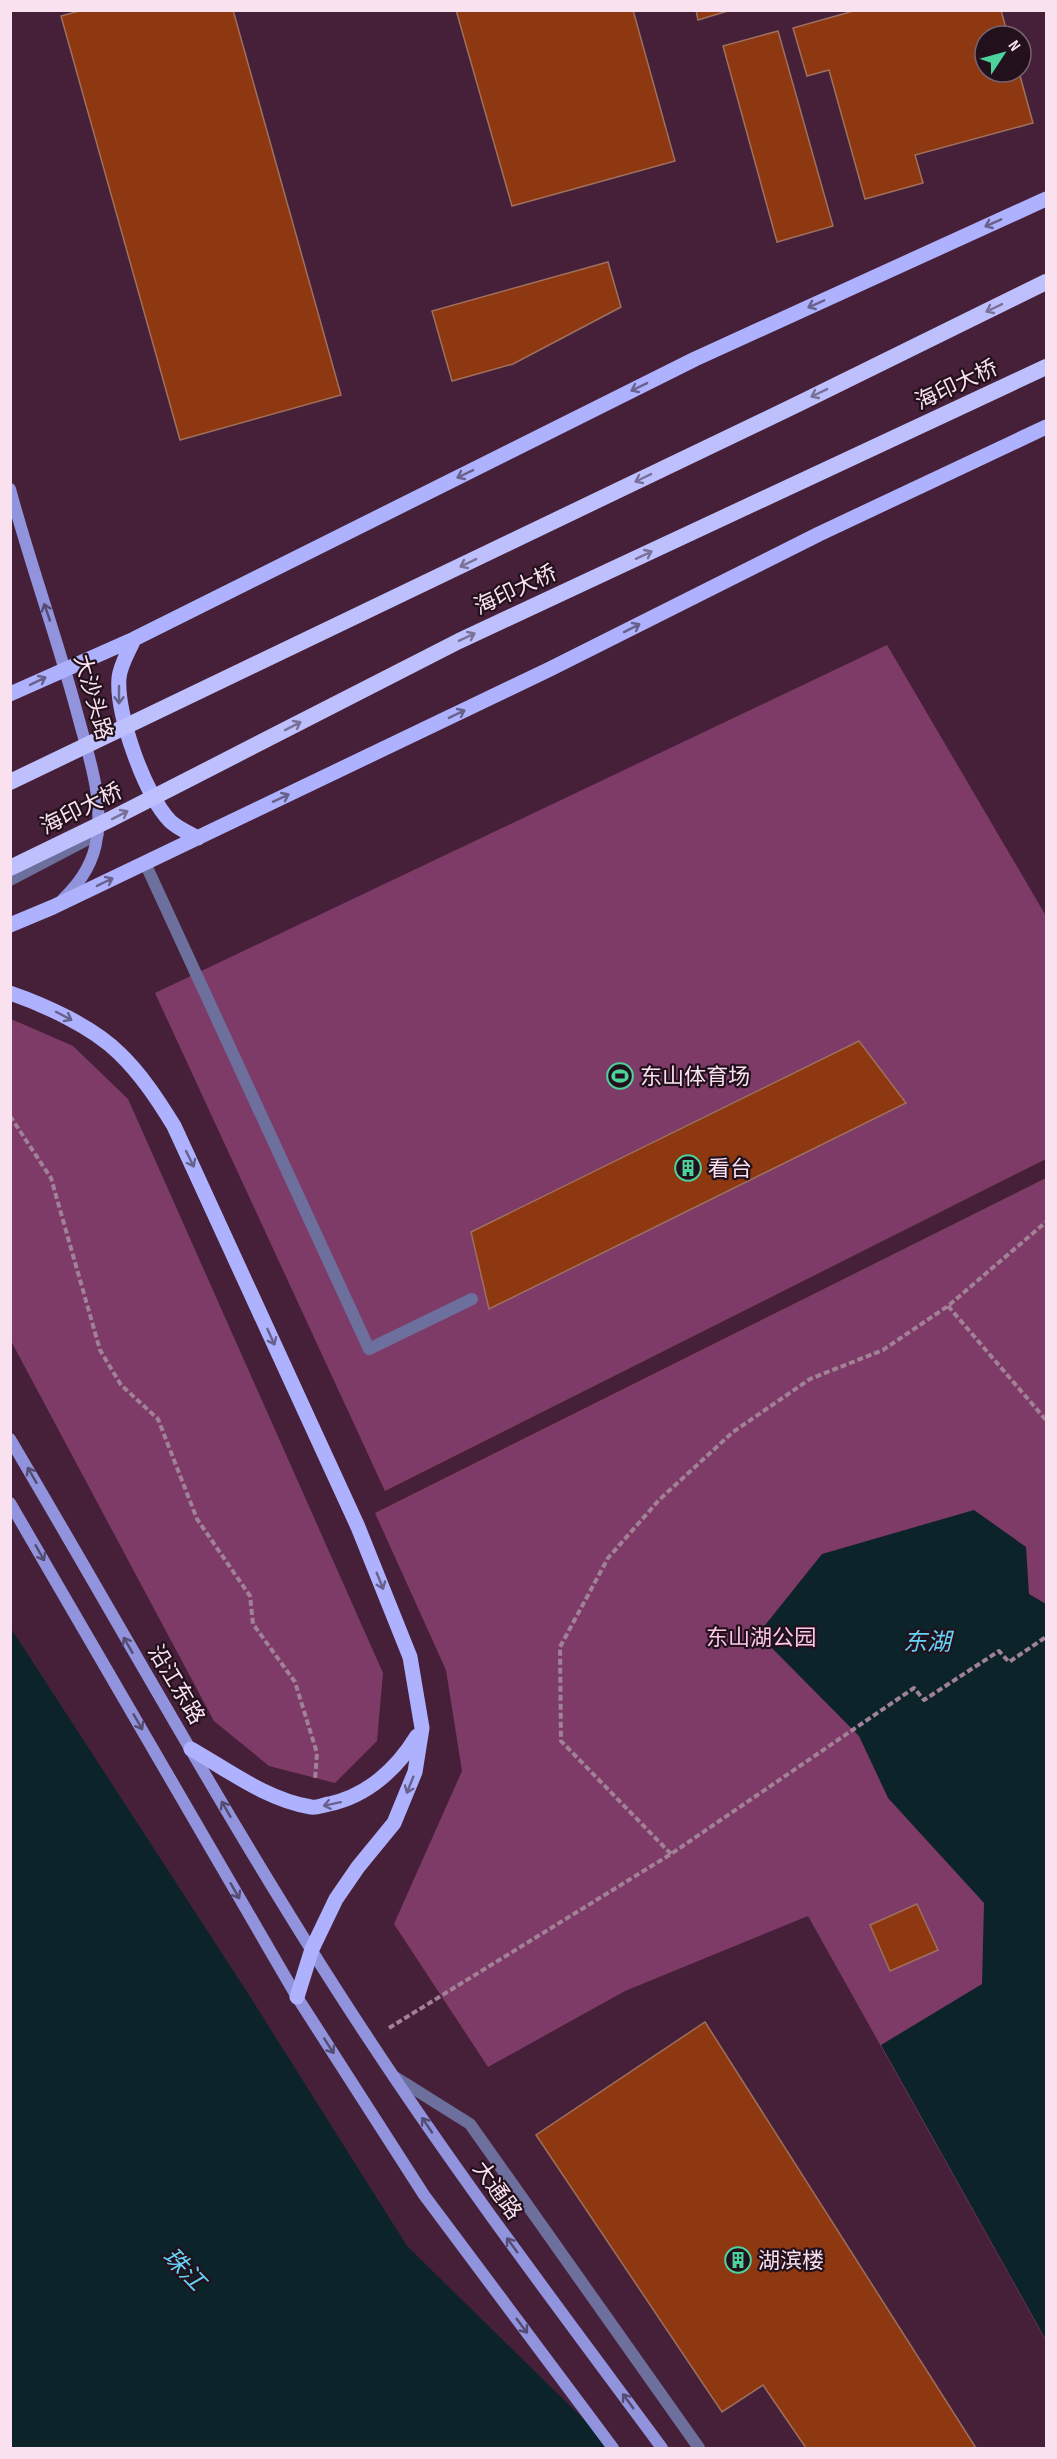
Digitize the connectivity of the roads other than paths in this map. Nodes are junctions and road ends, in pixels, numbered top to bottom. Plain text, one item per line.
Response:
1 (1047, 199) edge
2 (1047, 282) edge
3 (1047, 367) edge
4 (1047, 426) edge
5 (10, 489) edge
6 (134, 639) junction
7 (65, 668) junction
8 (10, 694) edge
9 (10, 782) edge
10 (98, 834) junction
11 (198, 838) junction
12 (145, 863) junction
13 (10, 868) edge
14 (10, 880) edge
15 (53, 907) junction
16 (10, 927) edge
17 (10, 993) edge
18 (472, 1299) dead end
19 (10, 1439) edge
20 (10, 1503) edge
21 (422, 1728) junction
22 (191, 1749) junction
23 (312, 1948) junction
24 (297, 1997) junction
25 (394, 2077) junction
26 (613, 2448) edge
27 (662, 2448) edge
28 (699, 2448) edge

1 -> 6 main road
2 -> 9 highway, 海印大桥
13 -> 3 highway, 海印大桥
11 -> 4 main road
7 -> 5 main road, 大沙头路
6 - 7 main road
6 -> 11 main road
8 -> 7 main road
7 - 10 main road, 大沙头路
10 - 14 lane
10 - 15 main road, 大沙头路
11 - 12 main road
15 -> 12 main road
12 - 18 lane
15 - 16 main road
17 -> 21 main road
22 -> 19 main road, 沿江东路
20 -> 24 main road
21 -> 22 main road
21 -> 23 main road
23 -> 22 main road, 沿江东路
23 - 24 main road
23 - 25 main road, 大通路
24 -> 26 main road
27 -> 25 main road, 大通路
25 - 28 lane

